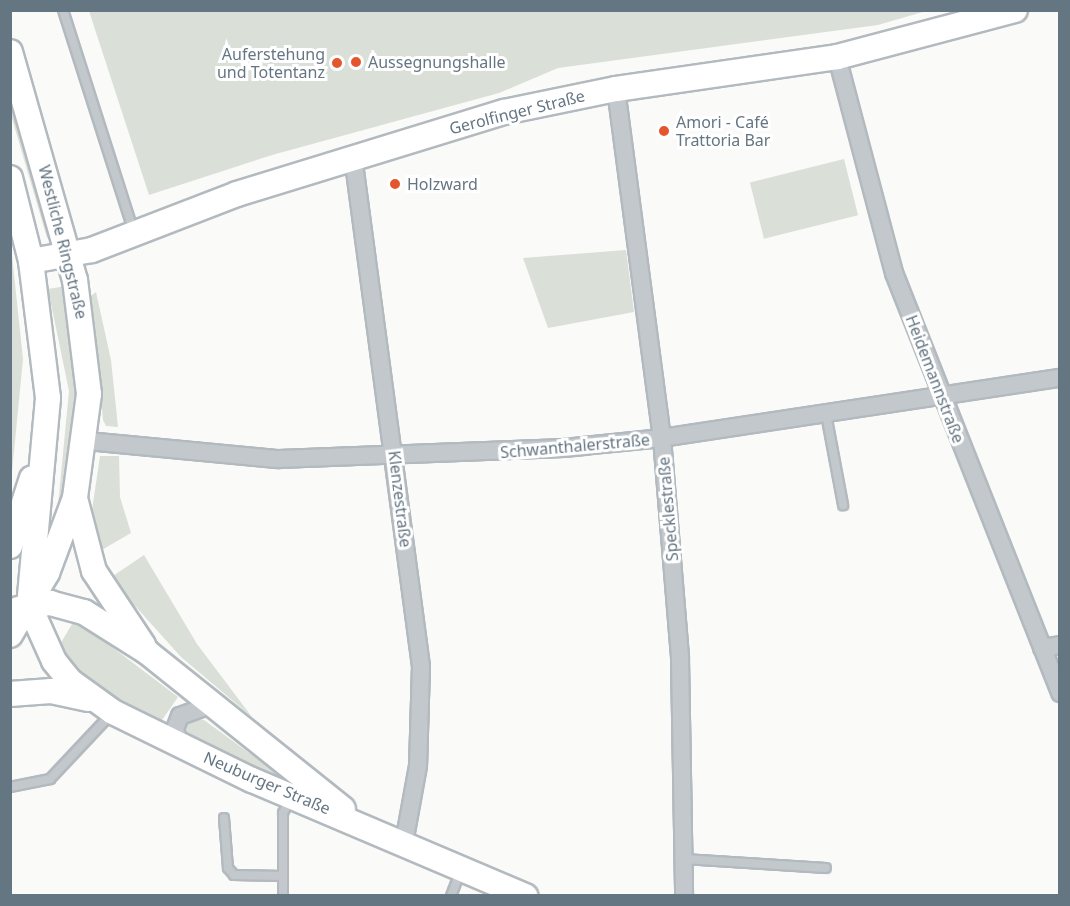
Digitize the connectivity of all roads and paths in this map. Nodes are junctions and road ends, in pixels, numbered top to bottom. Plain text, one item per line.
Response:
1 (63, 10) edge
2 (1016, 10) edge
3 (10, 52) edge
4 (837, 57) junction
5 (616, 89) junction
6 (353, 156) junction
7 (10, 178) edge
8 (134, 235) junction
9 (69, 255) junction
10 (31, 261) junction
11 (1059, 378) edge
12 (942, 398) junction
13 (826, 414) junction
14 (48, 423) junction
15 (662, 438) junction
16 (87, 441) junction
17 (395, 457) junction
18 (75, 498) junction
19 (843, 505) dead end
20 (10, 546) edge
21 (20, 608) edge
22 (10, 635) edge
23 (1059, 645) edge
24 (1042, 648) junction
25 (147, 652) junction
26 (1059, 693) edge
27 (10, 694) edge
28 (211, 705) junction
29 (103, 707) junction
30 (180, 745) junction
31 (10, 787) edge
32 (291, 797) junction
33 (224, 818) dead end
34 (356, 820) junction
35 (404, 843) junction
36 (684, 859) junction
37 (826, 868) dead end
38 (461, 869) junction
39 (283, 876) junction
40 (283, 896) edge
41 (451, 896) edge
42 (525, 896) edge
43 (684, 896) edge

1 - 8 lane
2 - 4 main road, Gerolfinger Straße
3 - 9 main road, Westliche Ringstraße
4 - 5 main road, Gerolfinger Straße
4 - 12 street, Heidemannstraße
5 - 6 main road, Gerolfinger Straße
5 - 15 street, Specklestraße
6 - 8 main road, Gerolfinger Straße
6 - 17 street, Klenzestraße
7 - 10 main road, Westliche Ringstraße
8 - 9 main road, Gerolfinger Straße
9 - 10 main road, Gerolfinger Straße
9 - 16 main road, Westliche Ringstraße
10 - 14 main road, Westliche Ringstraße
11 - 12 street, Schwanthalerstraße
12 - 13 street, Schwanthalerstraße
12 - 24 street, Heidemannstraße
13 - 15 street, Schwanthalerstraße
13 - 19 lane
14 - 20 main road, Westliche Ringstraße
14 - 21 main road, Westliche Ringstraße
15 - 17 street, Schwanthalerstraße
15 - 36 street, Specklestraße
16 - 17 street, Schwanthalerstraße
16 - 18 main road, Westliche Ringstraße
17 - 35 street, Klenzestraße
18 - 21 main road, Westliche Ringstraße
18 - 25 main road, Neuburger Straße
21 - 22 main road, Westliche Ringstraße
21 - 25 main road, Neuburger Straße
21 - 29 main road, Neuburger Straße
23 - 24 street
24 - 26 street, Heidemannstraße
25 - 28 main road, Neuburger Straße
27 - 29 main road, Neuburger Straße
28 - 30 street
28 - 34 main road, Neuburger Straße
29 - 30 main road, Neuburger Straße
29 - 31 lane
30 - 32 main road, Neuburger Straße
32 - 34 main road, Neuburger Straße
32 - 39 lane
33 - 39 lane
34 - 35 main road, Neuburger Straße
35 - 38 main road, Neuburger Straße
36 - 37 lane
36 - 43 street, Specklestraße
38 - 41 lane
38 - 42 main road, Neuburger Straße
39 - 40 lane

